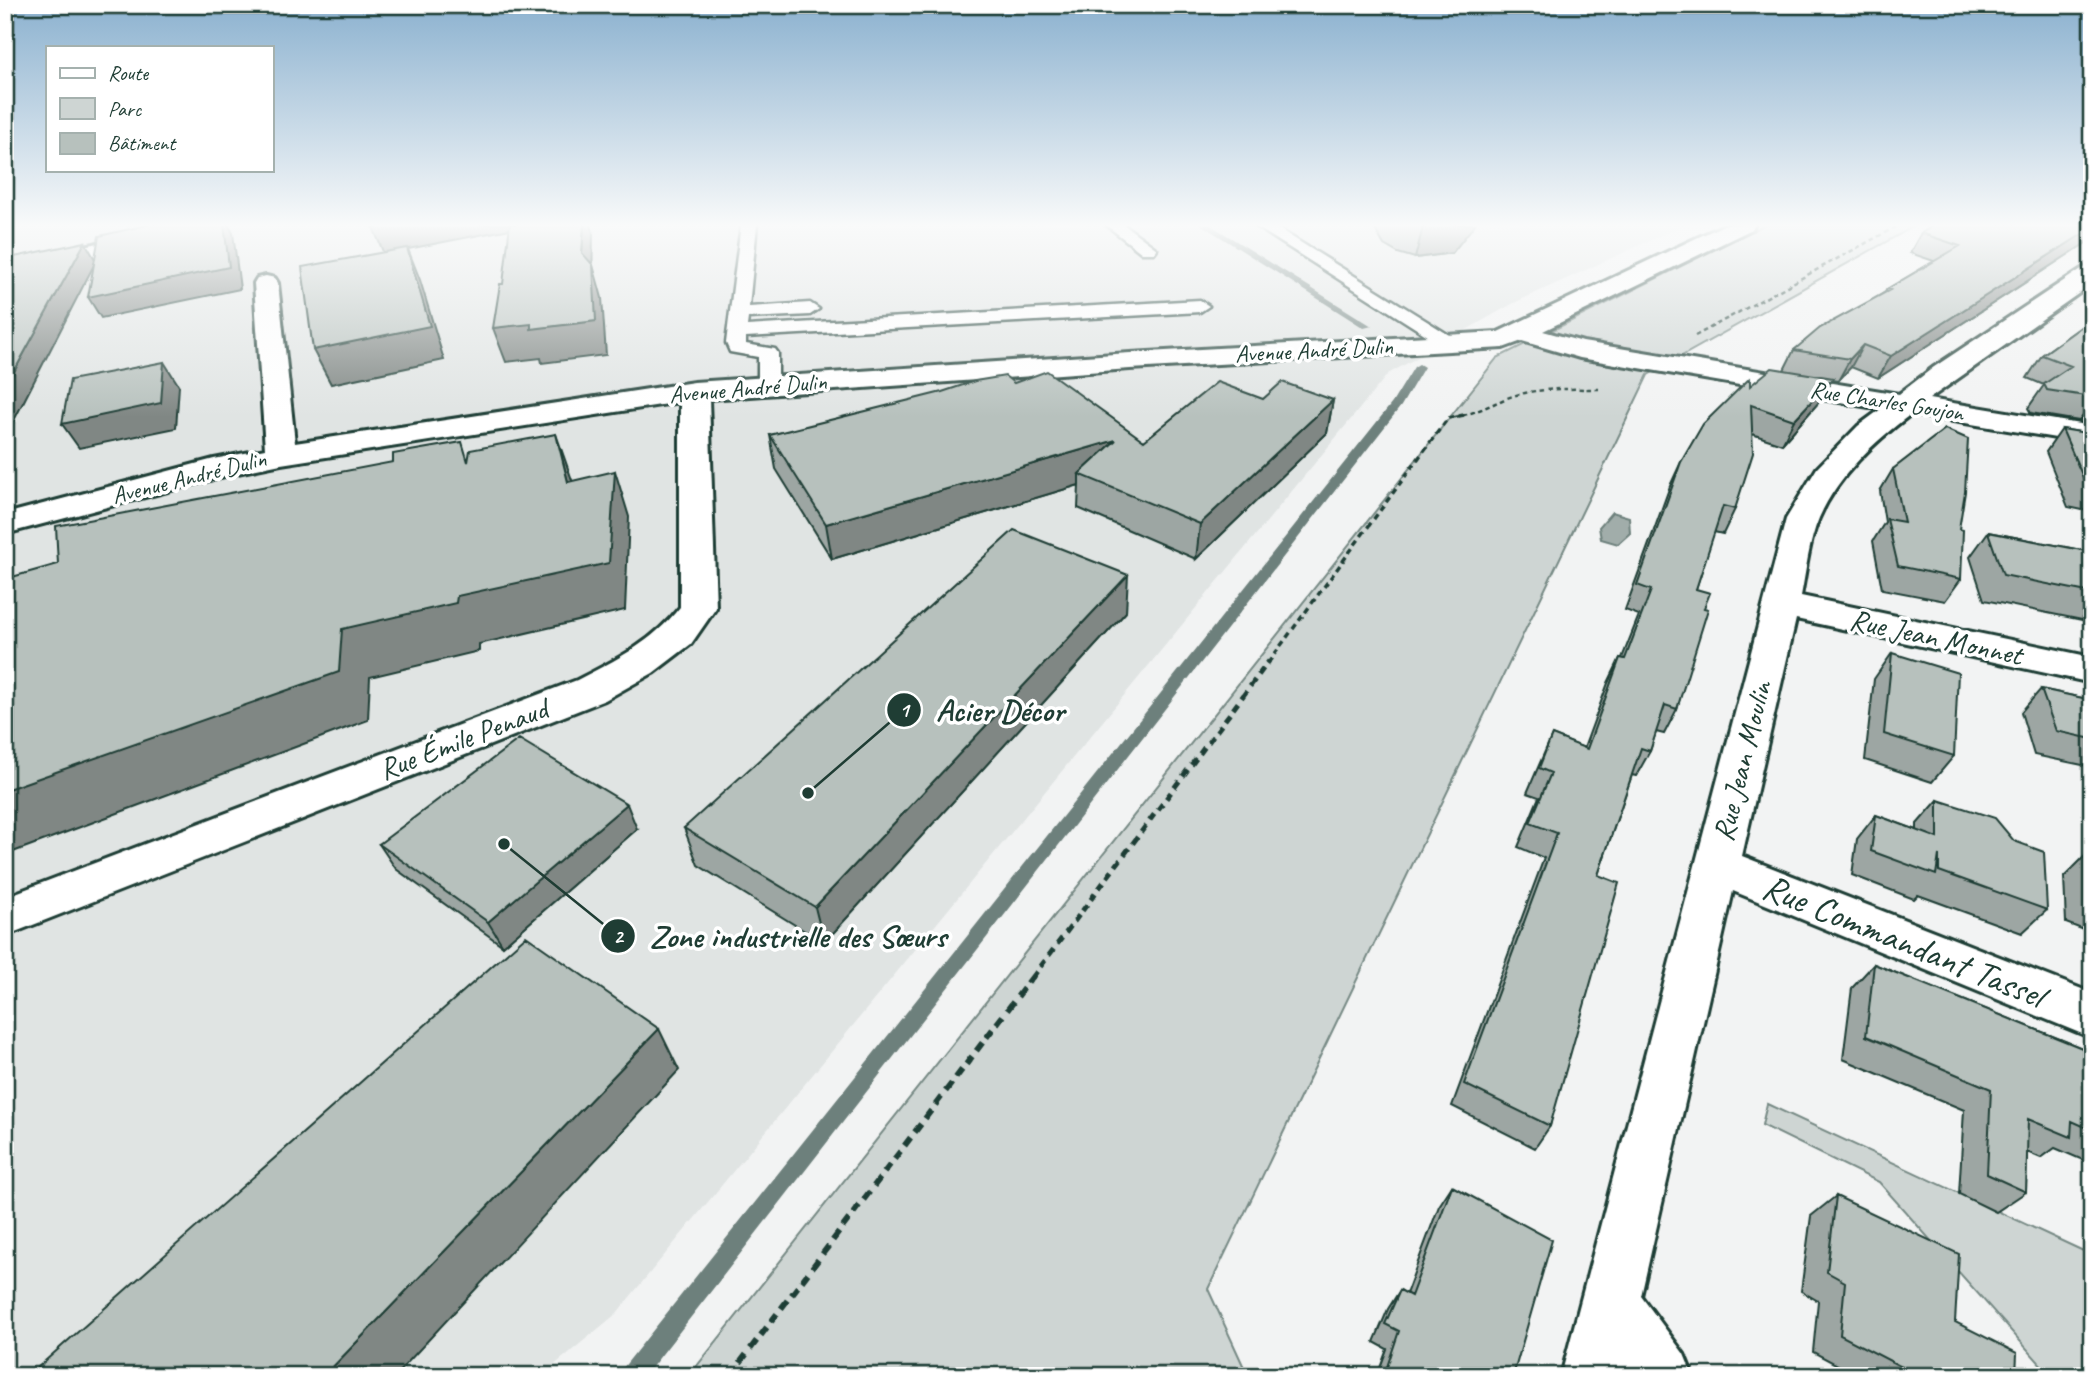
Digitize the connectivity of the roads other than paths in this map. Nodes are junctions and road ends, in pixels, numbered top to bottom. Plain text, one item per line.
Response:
1 (266, 288) edge
2 (742, 288) edge
3 (1183, 288) edge
4 (1364, 288) edge
5 (1610, 288) edge
6 (2069, 288) edge
7 (1096, 293) dead end
8 (1200, 306) dead end
9 (835, 307) dead end
10 (739, 313) junction
11 (737, 332) junction
12 (1511, 336) junction
13 (1452, 343) junction
14 (768, 386) junction
15 (694, 391) junction
16 (1905, 404) junction
17 (2092, 435) edge
18 (281, 455) junction
19 (5, 524) edge
20 (1781, 604) junction
21 (2092, 670) edge
22 (1717, 865) junction
23 (5, 917) edge
24 (2092, 1016) edge
25 (1610, 1303) junction
26 (1592, 1376) edge
27 (1662, 1376) edge

1 - 18 street
2 - 10 lane
3 - 7 lane
4 - 13 lane
5 - 12 street
6 - 16 street, Rue Jean Moulin
8 - 11 lane
9 - 10 lane
10 - 11 lane
11 - 14 lane
12 - 13 street, Avenue André Dulin
12 - 16 street, Rue Charles Goujon
13 - 14 street, Avenue André Dulin
14 - 15 street, Avenue André Dulin
15 - 18 street, Avenue André Dulin
15 - 23 street, Rue Émile Penaud
16 - 17 street, Rue Charles Goujon
16 - 20 street, Rue Jean Moulin
18 - 19 street, Avenue André Dulin
20 - 21 street, Rue Jean Monnet
20 - 22 street, Rue Jean Moulin
22 - 24 street, Rue Commandant Tassel
22 - 25 street, Rue Jean Moulin
25 - 26 street, Rue Jean Moulin
25 - 27 street

